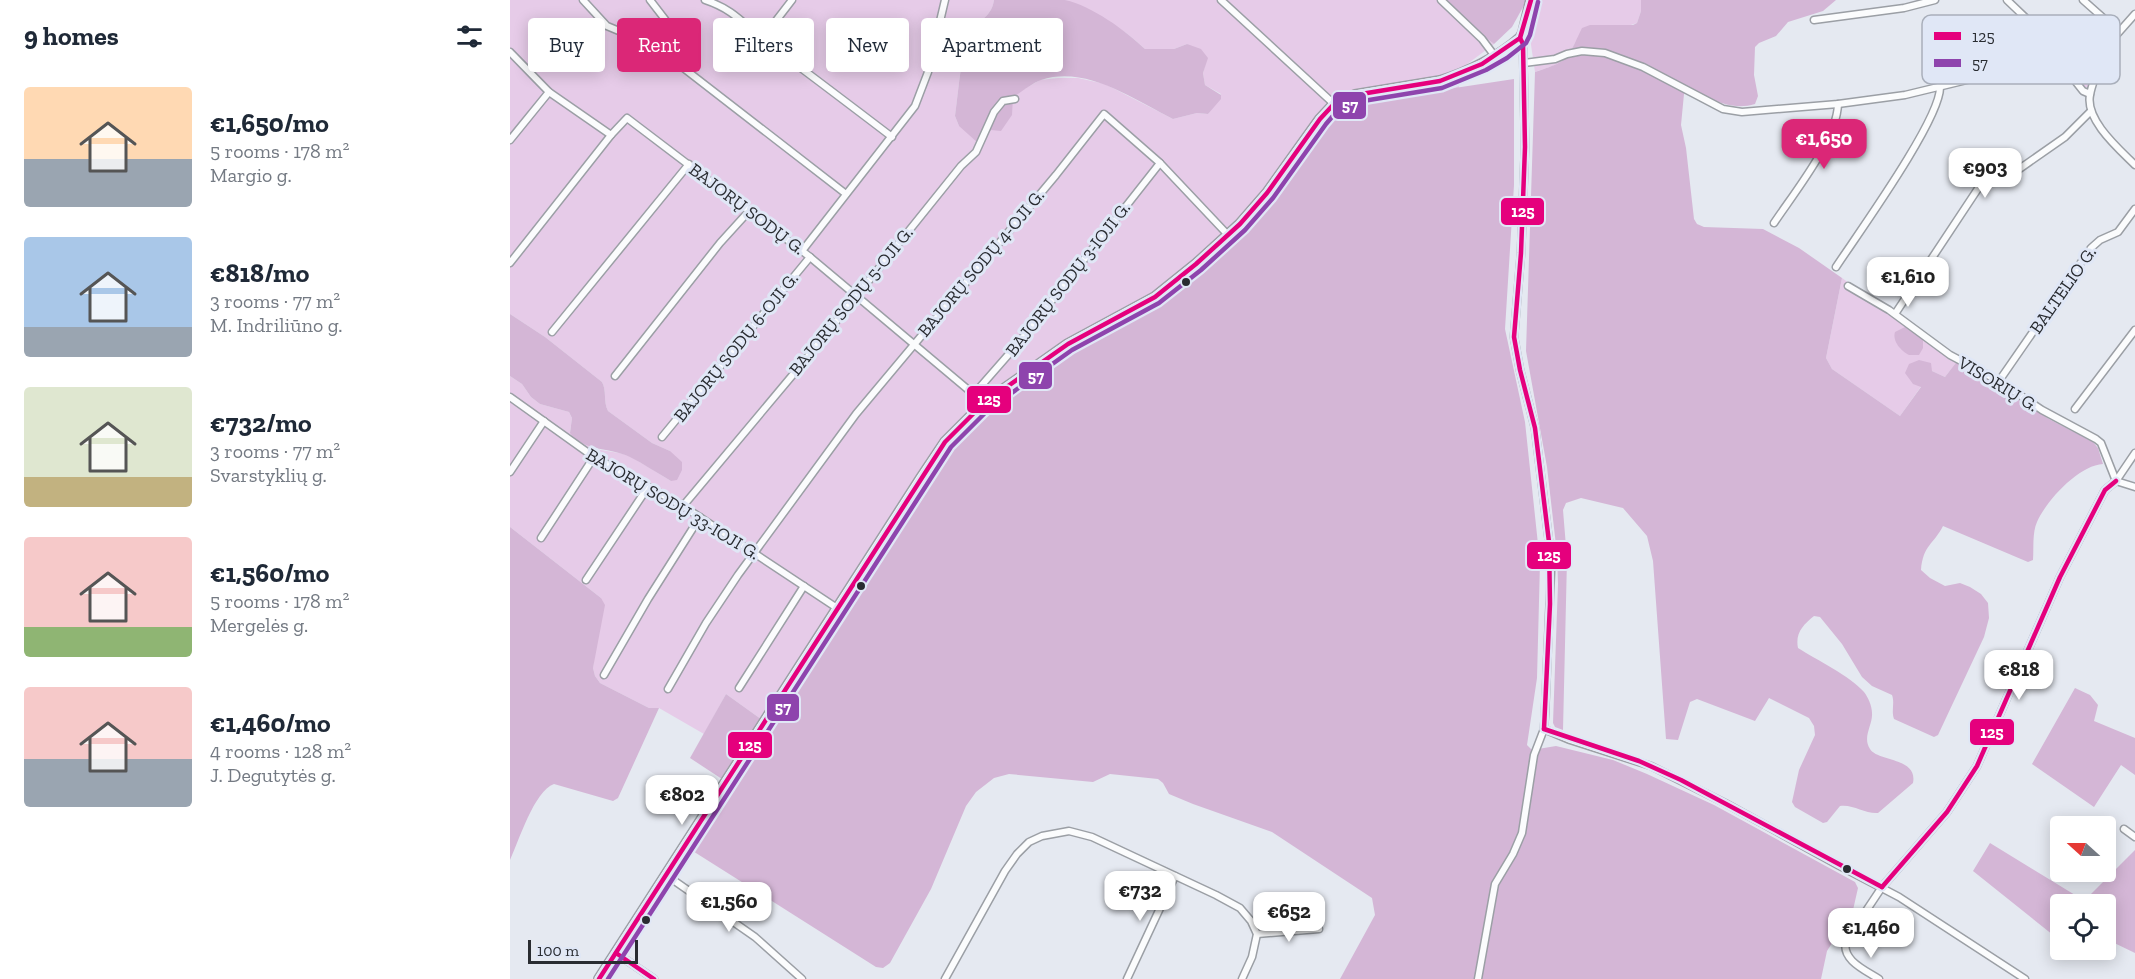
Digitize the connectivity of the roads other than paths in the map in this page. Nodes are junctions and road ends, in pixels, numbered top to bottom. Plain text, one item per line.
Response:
1 (583, 0) edge
2 (650, 0) edge
3 (705, 0) edge
4 (792, 0) edge
5 (945, 0) edge
6 (1221, 0) edge
7 (1441, 0) edge
8 (1531, 0) edge
9 (1935, 0) edge
10 (2007, 0) edge
11 (2083, 0) edge
12 (2135, 14) edge
13 (2023, 15) edge
14 (2100, 15) edge
15 (664, 18) edge
16 (740, 18) edge
17 (778, 18) edge
18 (1814, 20) dead end
19 (2120, 29) edge
20 (617, 30) edge
21 (1520, 38) junction
22 (510, 52) edge
23 (1494, 55) junction
24 (1524, 63) junction
25 (689, 72) edge
26 (806, 72) edge
27 (1952, 84) edge
28 (2077, 84) edge
29 (2094, 84) edge
30 (1940, 87) junction
31 (549, 92) junction
32 (2090, 94) junction
33 (1015, 99) dead end
34 (1334, 104) junction
35 (1838, 104) junction
36 (2091, 111) junction
37 (611, 135) junction
38 (892, 137) junction
39 (510, 140) edge
40 (689, 164) junction
41 (1160, 164) junction
42 (2135, 165) edge
43 (846, 194) junction
44 (2135, 209) edge
45 (750, 210) junction
46 (1774, 223) dead end
47 (1228, 235) junction
48 (802, 251) junction
49 (810, 257) junction
50 (510, 263) edge
51 (1836, 267) dead end
52 (1848, 286) dead end
53 (856, 295) junction
54 (1895, 314) junction
55 (2135, 330) edge
56 (552, 332) dead end
57 (913, 344) junction
58 (615, 376) dead end
59 (1999, 381) junction
60 (974, 394) junction
61 (510, 397) edge
62 (984, 403) junction
63 (2075, 409) dead end
64 (544, 422) junction
65 (662, 437) dead end
66 (2135, 453) edge
67 (594, 457) junction
68 (510, 472) edge
69 (2116, 481) junction
70 (648, 487) junction
71 (2135, 487) edge
72 (683, 506) junction
73 (700, 517) junction
74 (541, 538) dead end
75 (754, 552) junction
76 (586, 580) dead end
77 (804, 586) junction
78 (837, 608) junction
79 (604, 675) dead end
80 (668, 688) dead end
81 (739, 688) dead end
82 (1544, 729) junction
83 (2124, 829) dead end
84 (2135, 837) edge
85 (666, 875) junction
86 (1175, 876) junction
87 (1882, 887) junction
88 (1319, 929) dead end
89 (1257, 934) junction
90 (616, 953) junction
91 (600, 979) edge
92 (654, 979) edge
93 (802, 979) edge
94 (945, 979) edge
95 (1127, 979) edge
96 (1242, 979) edge
97 (1478, 979) edge
98 (1879, 979) edge
99 (2025, 979) edge

1 - 20 street
2 - 15 street
3 - 16 street
4 - 17 street
5 - 38 street, BAJORŲ SODŲ 6-OJI G.
6 - 34 street
7 - 23 street
8 - 21 street
9 - 18 street
10 - 13 street
11 - 14 street
12 - 19 street
21 - 23 street
21 - 24 street
22 - 31 street
23 - 34 street
24 - 35 street
24 - 82 street
25 - 43 street
26 - 38 street
27 - 30 street
28 - 32 street
29 - 32 street
30 - 35 street
30 - 51 street
31 - 37 street
31 - 39 street
32 - 36 street
33 - 53 street, BAJORŲ SODŲ 5-OJI G.
34 - 47 street
35 - 46 street
36 - 42 street
36 - 54 street
37 - 40 street, BAJORŲ SODŲ G.
37 - 50 street
38 - 43 street, BAJORŲ SODŲ 6-OJI G.
40 - 45 street, BAJORŲ SODŲ G.
40 - 56 street
41 - 47 street, BAJORŲ SODŲ 4-OJI G.
41 - 57 street, BAJORŲ SODŲ 4-OJI G.
41 - 60 street, BAJORŲ SODŲ 3-IOJI G.
43 - 48 street, BAJORŲ SODŲ 6-OJI G.
44 - 59 street, BALTELIO G.
45 - 48 street, BAJORŲ SODŲ G.
45 - 58 street
47 - 62 street
48 - 49 street, BAJORŲ SODŲ G.
49 - 53 street, BAJORŲ SODŲ G.
49 - 65 street, BAJORŲ SODŲ 6-OJI G.
52 - 54 street, VISORIŲ G.
53 - 57 street, BAJORŲ SODŲ G.
53 - 72 street, BAJORŲ SODŲ 5-OJI G.
54 - 59 street, VISORIŲ G.
55 - 63 street
57 - 60 street, BAJORŲ SODŲ G.
57 - 75 street, BAJORŲ SODŲ 4-OJI G.
59 - 69 street, VISORIŲ G.
60 - 62 street, BAJORŲ SODŲ G.
61 - 64 street, BAJORŲ SODŲ 33-IOJI G.
62 - 78 street
64 - 67 street, BAJORŲ SODŲ 33-IOJI G.
64 - 68 street
66 - 69 street
67 - 70 street, BAJORŲ SODŲ 33-IOJI G.
67 - 74 street
69 - 71 street
69 - 87 street
70 - 72 street, BAJORŲ SODŲ 33-IOJI G.
70 - 76 street
72 - 73 street, BAJORŲ SODŲ 33-IOJI G.
73 - 75 street, BAJORŲ SODŲ 33-IOJI G.
73 - 79 street
75 - 77 street, BAJORŲ SODŲ 33-IOJI G.
75 - 80 street, BAJORŲ SODŲ 4-OJI G.
77 - 78 street, BAJORŲ SODŲ 33-IOJI G.
77 - 81 street
78 - 85 street
82 - 87 street
82 - 97 street
83 - 84 street
85 - 90 street
85 - 93 street
86 - 89 street
86 - 94 street
86 - 95 street
87 - 98 street
87 - 99 street
88 - 89 street
89 - 96 street
90 - 91 street
90 - 92 street

